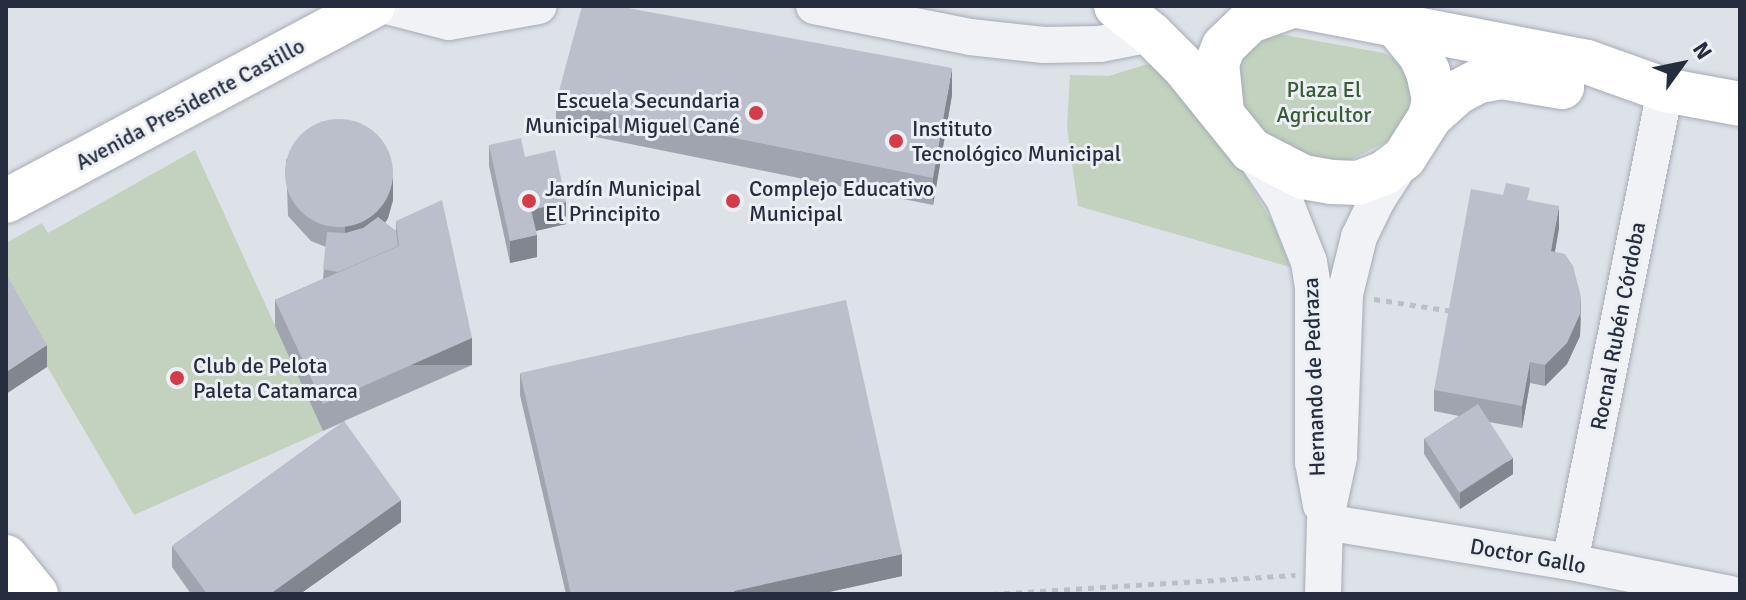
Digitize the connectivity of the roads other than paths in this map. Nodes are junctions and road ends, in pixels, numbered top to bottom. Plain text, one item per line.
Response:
1 (321, 6) edge
2 (373, 6) edge
3 (387, 6) edge
4 (539, 6) edge
5 (814, 6) edge
6 (1116, 6) edge
7 (1294, 6) edge
8 (1389, 18) edge
9 (1151, 34) junction
10 (1665, 90) junction
11 (1740, 104) edge
12 (1222, 112) junction
13 (1430, 117) junction
14 (1251, 150) junction
15 (1404, 158) junction
16 (6, 174) edge
17 (6, 201) edge
18 (1325, 522) junction
19 (6, 557) edge
20 (1570, 562) junction
21 (1323, 584) edge
22 (36, 594) edge
23 (1730, 594) edge

1 - 16 main road, Avenida Presidente Castillo
2 - 17 main road, Avenida Presidente Castillo
3 - 4 street
5 - 9 street
6 - 9 main road
7 - 8 main road
7 - 12 main road
8 - 10 main road
8 - 13 main road
9 - 12 main road
10 - 11 main road
10 - 13 main road
10 - 20 street, Rocnal Rubén Córdoba
12 - 14 main road
13 - 15 main road
14 - 15 main road
14 - 18 street, Hernando de Pedraza
15 - 18 street, Hernando de Pedraza
18 - 20 street, Doctor Gallo
18 - 21 street, Hernando de Pedraza
19 - 22 main road
20 - 23 street, Doctor Gallo

